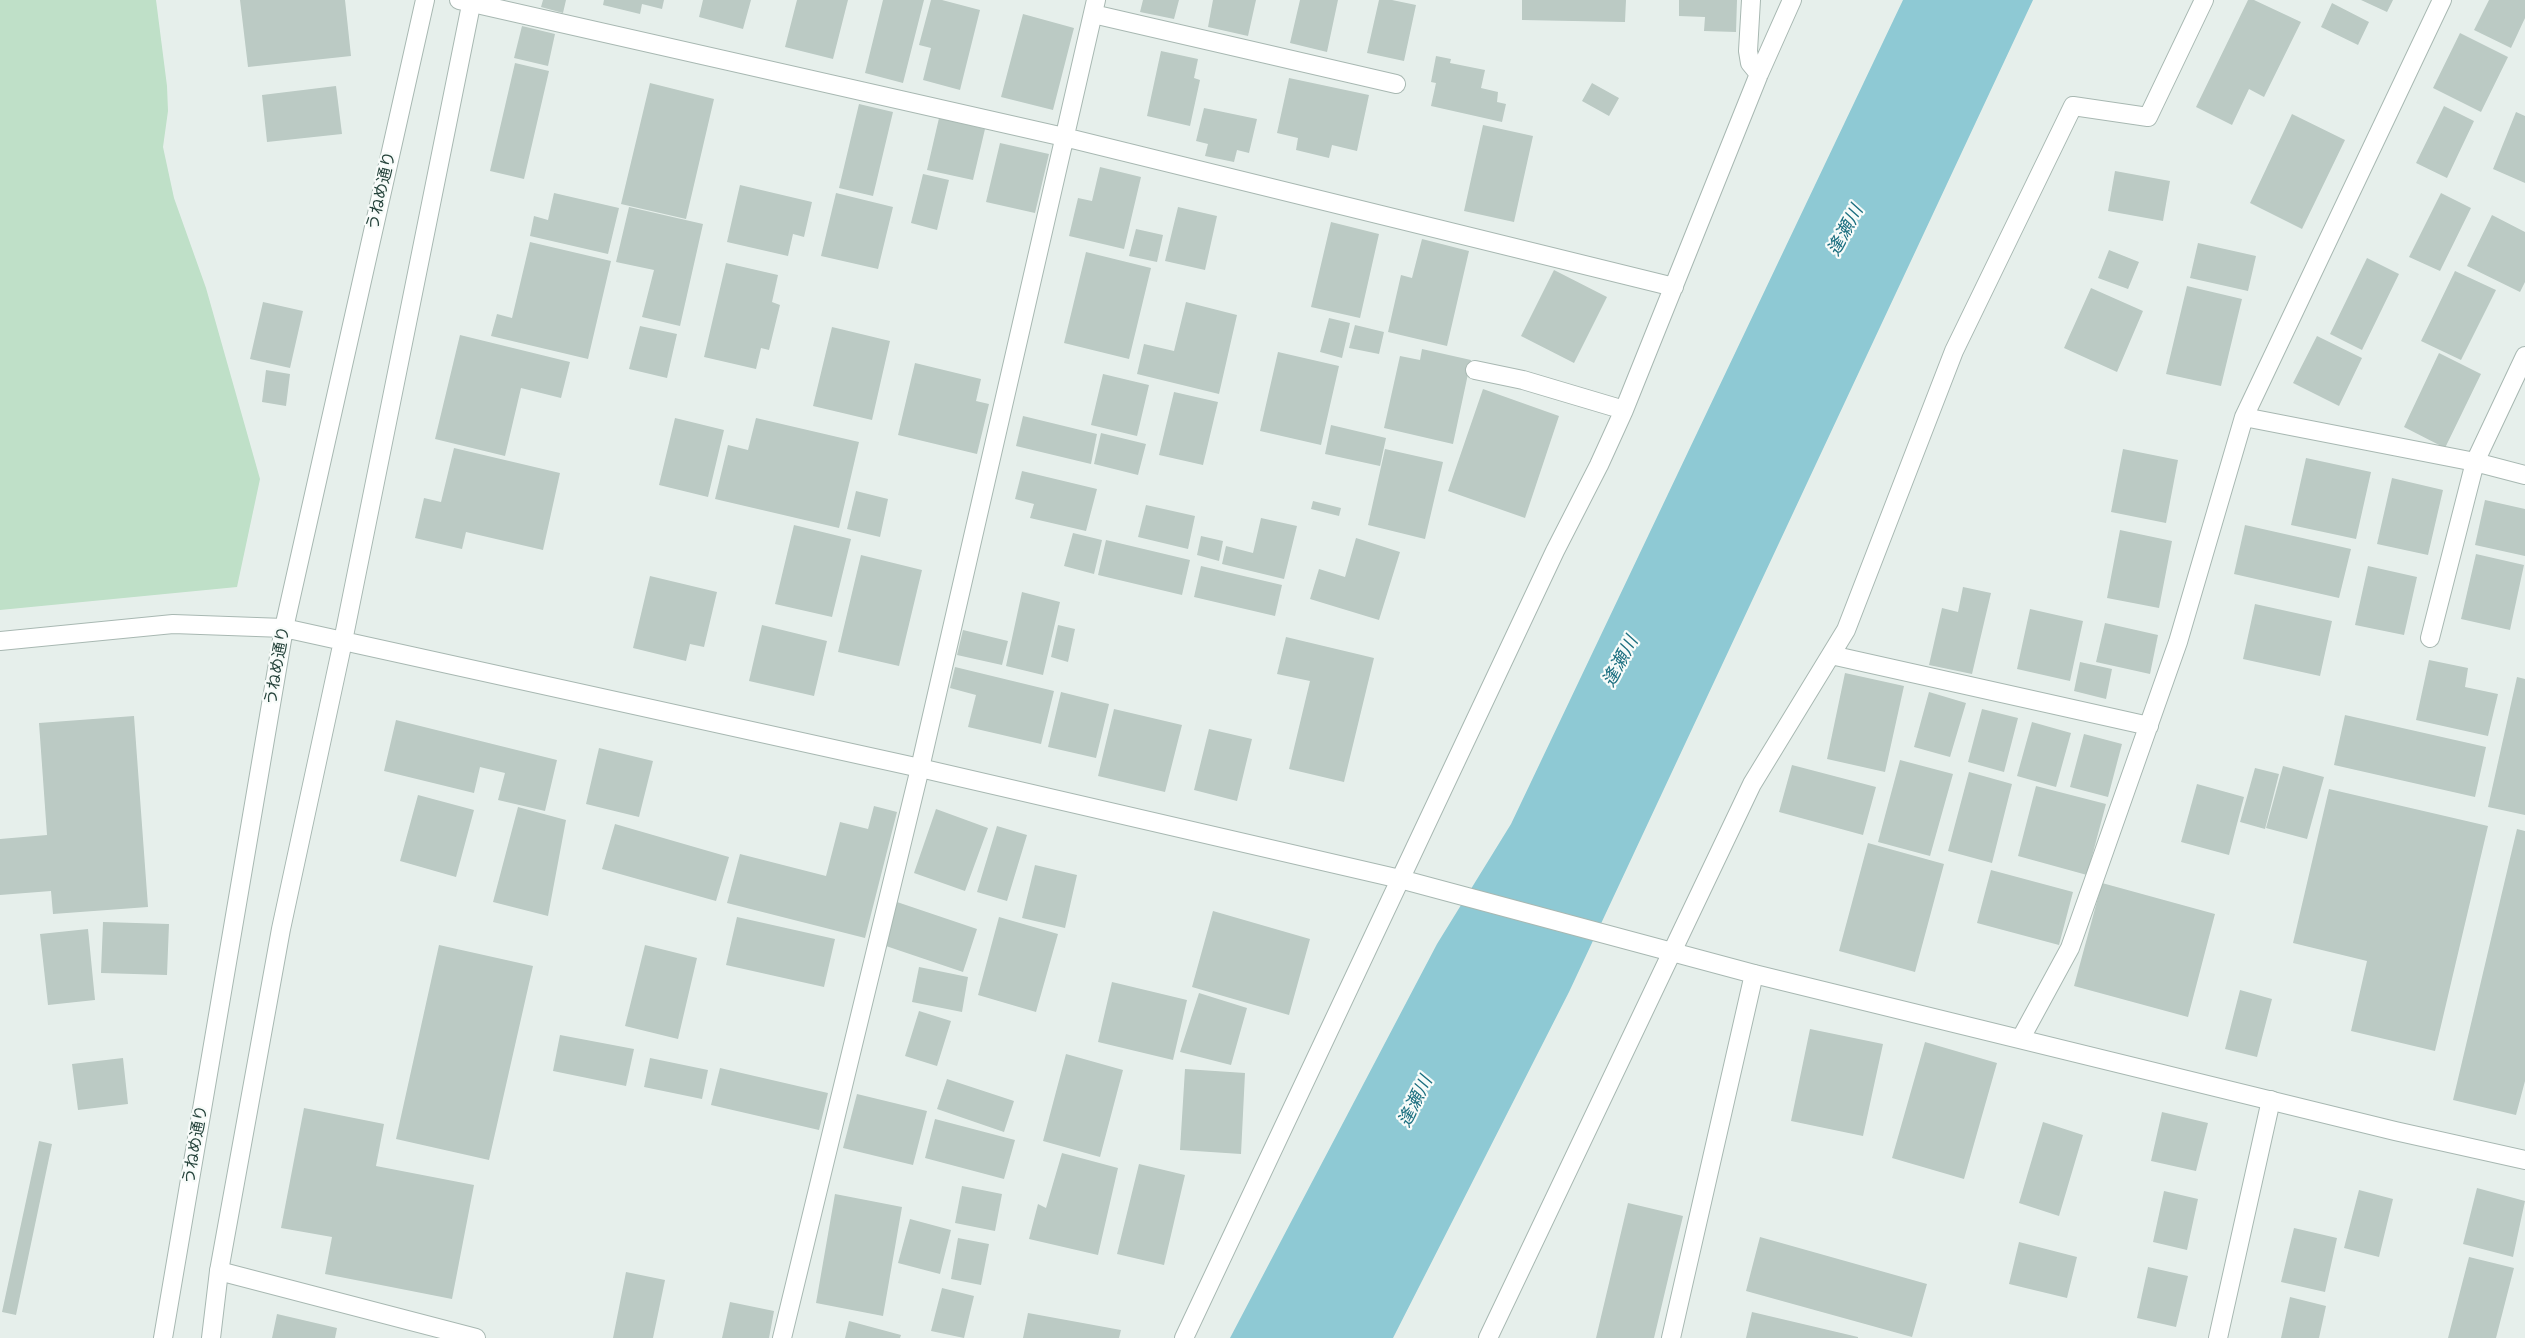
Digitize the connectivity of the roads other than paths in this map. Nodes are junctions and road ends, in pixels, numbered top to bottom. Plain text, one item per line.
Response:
1 (425, 0) edge
2 (1751, 0) edge
3 (1792, 0) edge
4 (2204, 0) edge
5 (2442, 0) edge
6 (467, 1) edge
7 (1094, 7) edge
8 (1760, 74) junction
9 (1396, 84) dead end
10 (1064, 137) junction
11 (1674, 287) junction
12 (2525, 356) edge
13 (1475, 370) dead end
14 (1624, 410) junction
15 (2244, 417) junction
16 (2475, 462) junction
17 (2525, 475) edge
18 (284, 628) junction
19 (2430, 638) dead end
20 (0, 641) edge
21 (343, 642) junction
22 (1831, 655) junction
23 (2149, 726) junction
24 (920, 768) junction
25 (1400, 879) junction
26 (1672, 950) junction
27 (1754, 974) junction
28 (2021, 1038) junction
29 (2271, 1100) junction
30 (2525, 1160) edge
31 (219, 1271) junction
32 (160, 1335) edge
33 (211, 1338) edge
34 (476, 1338) edge
35 (782, 1338) edge
36 (1184, 1338) edge
37 (1488, 1338) edge
38 (1671, 1338) edge
39 (2218, 1338) edge

1 - 18 street, うねめ通り
2 - 8 street
3 - 8 street
4 - 22 street
5 - 15 street
6 - 10 street
6 - 21 street
7 - 9 street
7 - 10 street
8 - 11 street
10 - 11 street
10 - 24 street
11 - 14 street
12 - 16 street
13 - 14 street
14 - 25 street
15 - 16 street
15 - 23 street
16 - 17 street
16 - 19 street
18 - 20 street
18 - 21 street
18 - 32 street, うねめ通り
21 - 24 street
21 - 31 street
22 - 23 street
22 - 26 street
23 - 28 street
24 - 25 street
24 - 35 street
25 - 26 street
25 - 36 street
26 - 27 street
26 - 37 street
27 - 28 street
27 - 38 street
28 - 29 street
29 - 30 street
29 - 39 street
31 - 33 street
31 - 34 street

